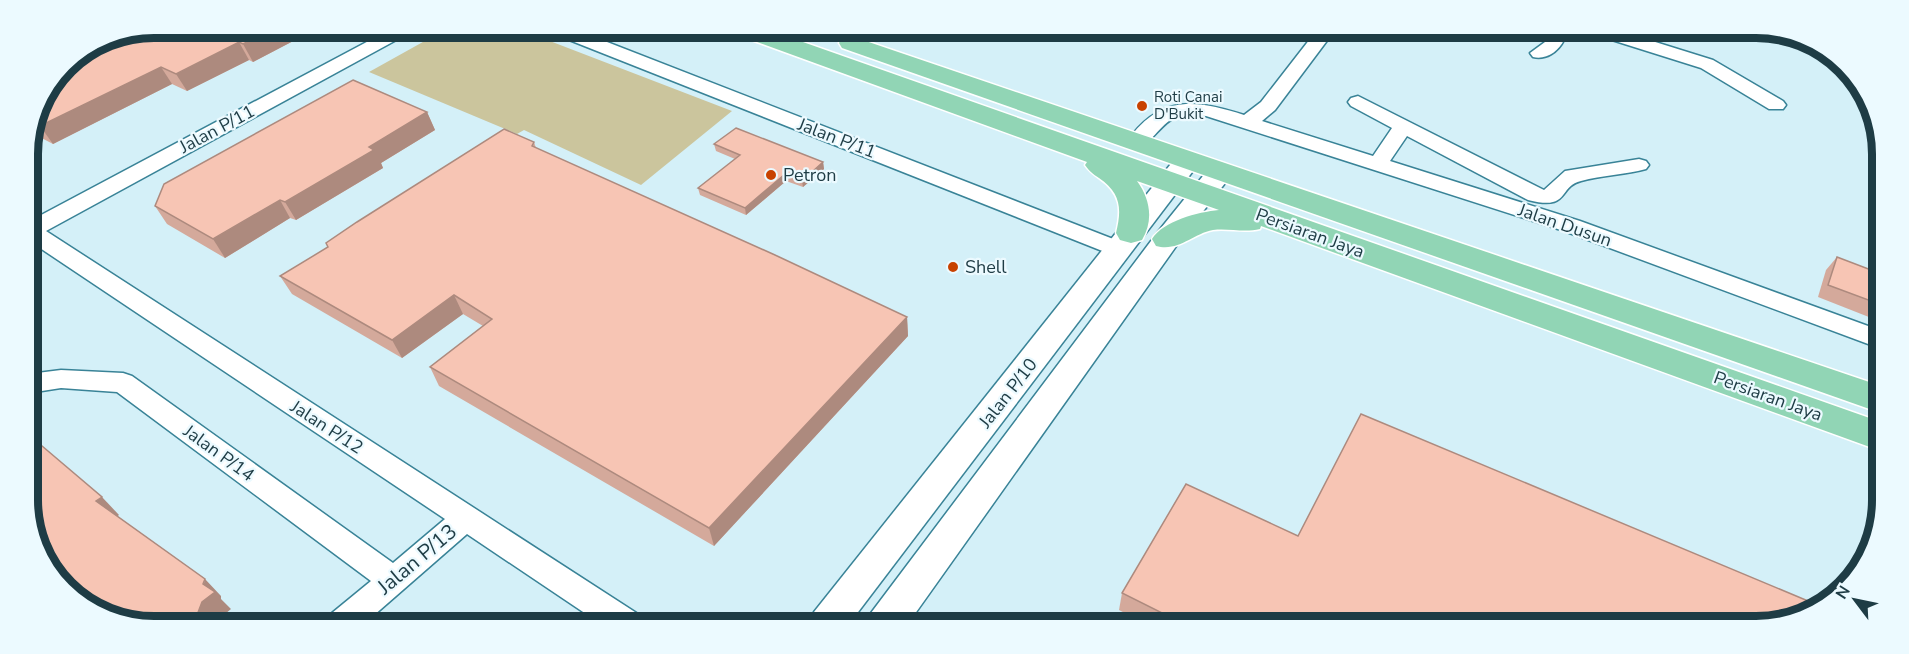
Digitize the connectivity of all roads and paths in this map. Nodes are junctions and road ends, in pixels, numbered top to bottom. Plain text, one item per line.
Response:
1 (386, 38) edge
2 (582, 38) edge
3 (769, 38) edge
4 (836, 38) edge
5 (1320, 38) edge
6 (1552, 38) edge
7 (1624, 38) edge
8 (1539, 53) dead end
9 (1358, 102) dead end
10 (1776, 105) dead end
11 (1248, 122) junction
12 (1403, 126) junction
13 (1136, 143) junction
14 (1065, 145) junction
15 (1187, 160) junction
16 (1378, 164) junction
17 (1638, 165) dead end
18 (1170, 183) junction
19 (1211, 183) junction
20 (38, 225) edge
21 (1301, 230) junction
22 (38, 236) edge
23 (1167, 239) junction
24 (1125, 241) junction
25 (1872, 336) edge
26 (37, 383) edge
27 (1872, 397) edge
28 (1872, 434) edge
29 (465, 518) junction
30 (393, 579) junction
31 (351, 616) edge
32 (615, 616) edge
33 (833, 616) edge
34 (891, 616) edge

1 - 20 street, Jalan P/11
2 - 24 street, Jalan P/11
3 - 14 main road, Persiaran Jaya
4 - 13 main road, Persiaran Jaya
5 - 11 street
6 - 8 street
7 - 10 street
9 - 12 street
11 - 13 street, Jalan Dusun
11 - 16 street, Jalan Dusun
12 - 16 street
12 - 17 street
13 - 15 main road, Persiaran Jaya
14 - 18 main road, Persiaran Jaya
14 - 24 main road
15 - 18 street, Jalan P/10
15 - 19 main road, Persiaran Jaya
16 - 25 street, Jalan Dusun
18 - 19 main road, Persiaran Jaya
18 - 24 street, Jalan P/10
19 - 21 main road, Persiaran Jaya
19 - 23 street, Jalan P/10
19 - 27 main road, Persiaran Jaya
21 - 23 main road
21 - 28 main road, Persiaran Jaya
22 - 29 street, Jalan P/12
23 - 34 street, Jalan P/10
24 - 33 street, Jalan P/10
26 - 30 street, Jalan P/14
29 - 30 street, Jalan P/13
29 - 32 street, Jalan P/12
30 - 31 street, Jalan P/13

